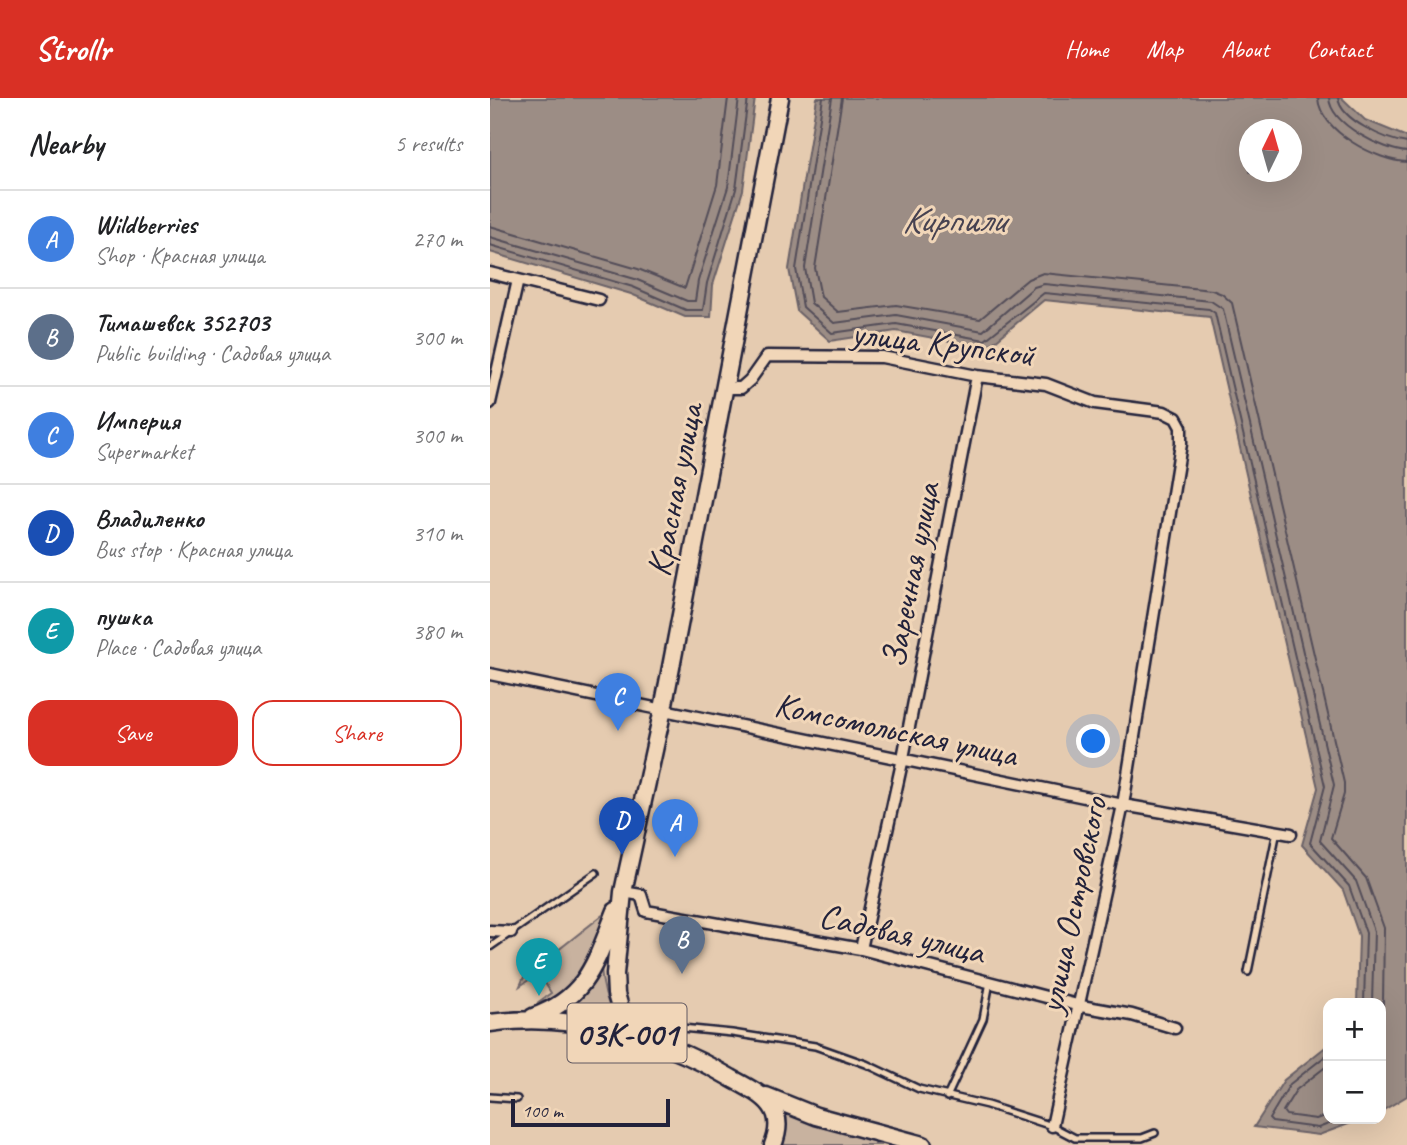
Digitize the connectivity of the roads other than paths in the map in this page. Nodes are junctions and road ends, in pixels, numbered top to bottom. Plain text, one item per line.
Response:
1 (780, 98) edge
2 (490, 273) edge
3 (518, 280) junction
4 (599, 300) dead end
5 (977, 376) junction
6 (726, 388) junction
7 (490, 403) edge
8 (1164, 412) joint
9 (490, 674) edge
10 (663, 709) junction
11 (902, 758) junction
12 (1123, 805) junction
13 (1277, 831) junction
14 (1291, 834) dead end
15 (596, 873) dead end
16 (624, 892) junction
17 (490, 931) edge
18 (511, 932) junction
19 (490, 947) edge
20 (861, 949) junction
21 (1248, 972) dead end
22 (990, 982) junction
23 (1080, 1006) junction
24 (528, 1019) junction
25 (629, 1022) junction
26 (490, 1023) edge
27 (1175, 1028) dead end
28 (662, 1044) junction
29 (753, 1090) junction
30 (490, 1097) edge
31 (947, 1097) junction
32 (517, 1099) dead end
33 (1052, 1126) junction
34 (1155, 1133) dead end
35 (773, 1145) edge
36 (923, 1145) edge

1 - 6 main road, Красная улица
2 - 3 street
3 - 4 street
3 - 7 street
5 - 6 street, улица Крупской
5 - 8 street, улица Крупской
5 - 11 street, Заречная улица
6 - 10 main road, Красная улица
8 - 12 street, улица Островского
9 - 10 street, Комсомольская улица
10 - 11 street, Комсомольская улица
10 - 16 main road, Красная улица
11 - 12 street, Комсомольская улица
11 - 20 street, Заречная улица
12 - 13 street, Комсомольская улица
12 - 23 street, улица Островского
13 - 14 street, Комсомольская улица
13 - 21 lane
15 - 18 lane
16 - 20 street, Садовая улица
16 - 24 main road
16 - 25 main road
17 - 18 street
18 - 19 lane
20 - 22 street, Садовая улица
22 - 23 street, Садовая улица
22 - 31 lane
23 - 27 street, Садовая улица
23 - 33 street, улица Островского
24 - 26 main road, 03К-001
24 - 28 main road, 03К-001
25 - 28 main road
25 - 31 lane
28 - 29 main road, 03К-001
29 - 35 main road
29 - 36 main road, 03К-001
30 - 32 lane
31 - 33 lane
33 - 34 lane

